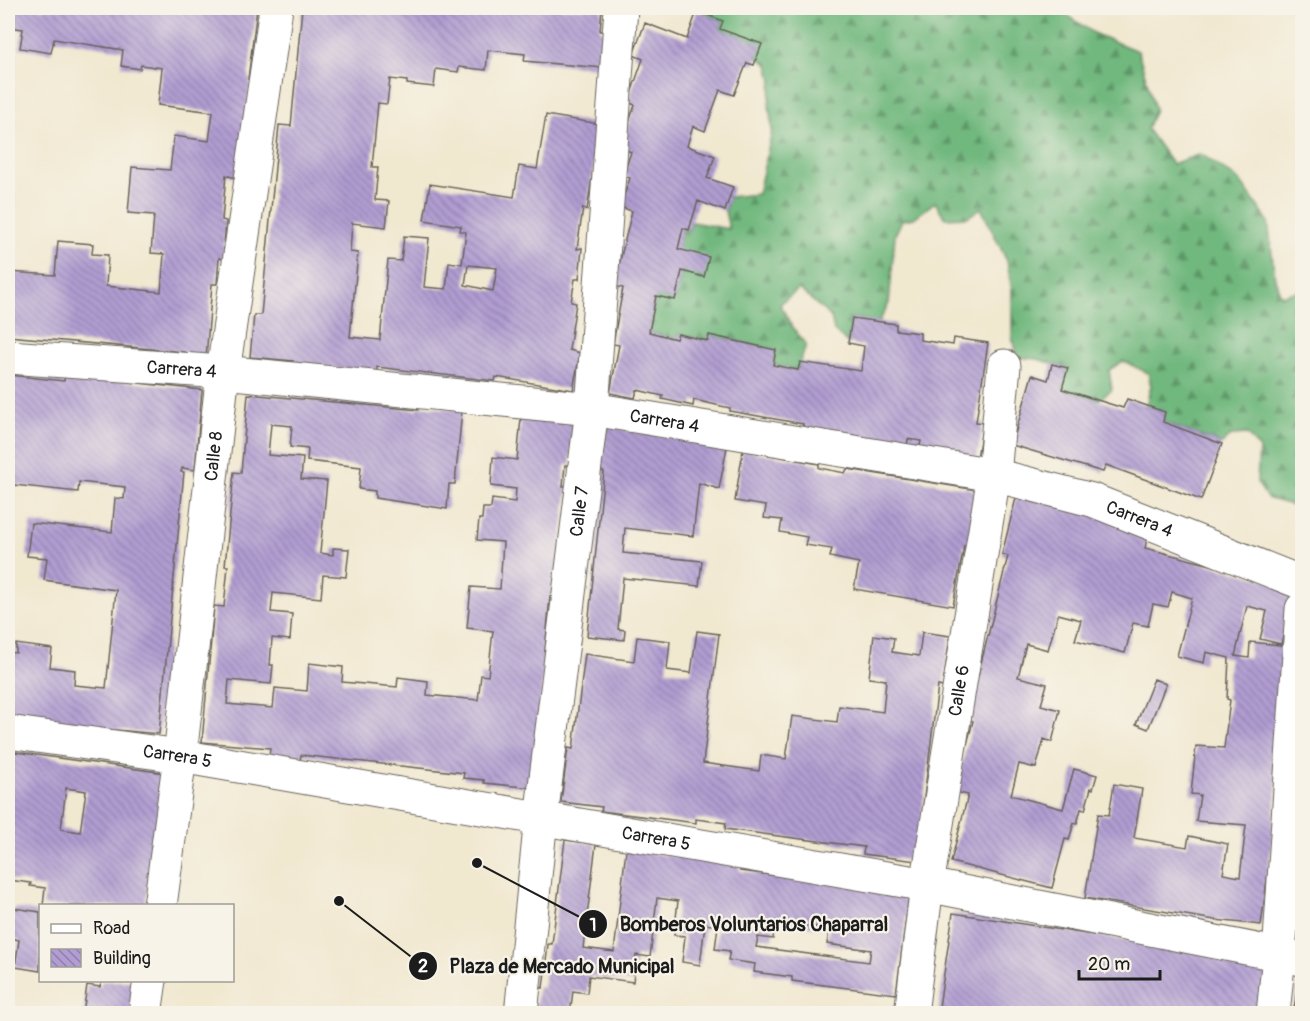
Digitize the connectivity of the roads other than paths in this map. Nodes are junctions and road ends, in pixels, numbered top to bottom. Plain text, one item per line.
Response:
1 (276, 8) edge
2 (621, 8) edge
3 (8, 357) edge
4 (1004, 366) dead end
5 (223, 372) junction
6 (592, 408) junction
7 (994, 475) junction
8 (1302, 584) edge
9 (1302, 609) edge
10 (8, 732) edge
11 (180, 756) junction
12 (540, 818) junction
13 (927, 885) junction
14 (160, 904) edge
15 (1291, 957) edge
16 (150, 982) edge
17 (145, 1014) edge
18 (521, 1014) edge
19 (911, 1014) edge
20 (1273, 1014) edge

1 - 5 street, Calle 8
2 - 6 street, Calle 7
3 - 5 street, Carrera 4
4 - 7 street, Calle 6
5 - 6 street, Carrera 4
5 - 11 street, Calle 8
6 - 7 street, Carrera 4
6 - 12 street, Calle 7
7 - 8 street, Carrera 4
7 - 13 street, Calle 6
9 - 15 street
10 - 11 street, Carrera 5
11 - 12 street, Carrera 5
11 - 14 street, Calle 8
12 - 13 street, Carrera 5
12 - 18 street, Calle 7
13 - 15 street, Carrera 5
13 - 19 street, Calle 6
15 - 20 street
16 - 17 street

